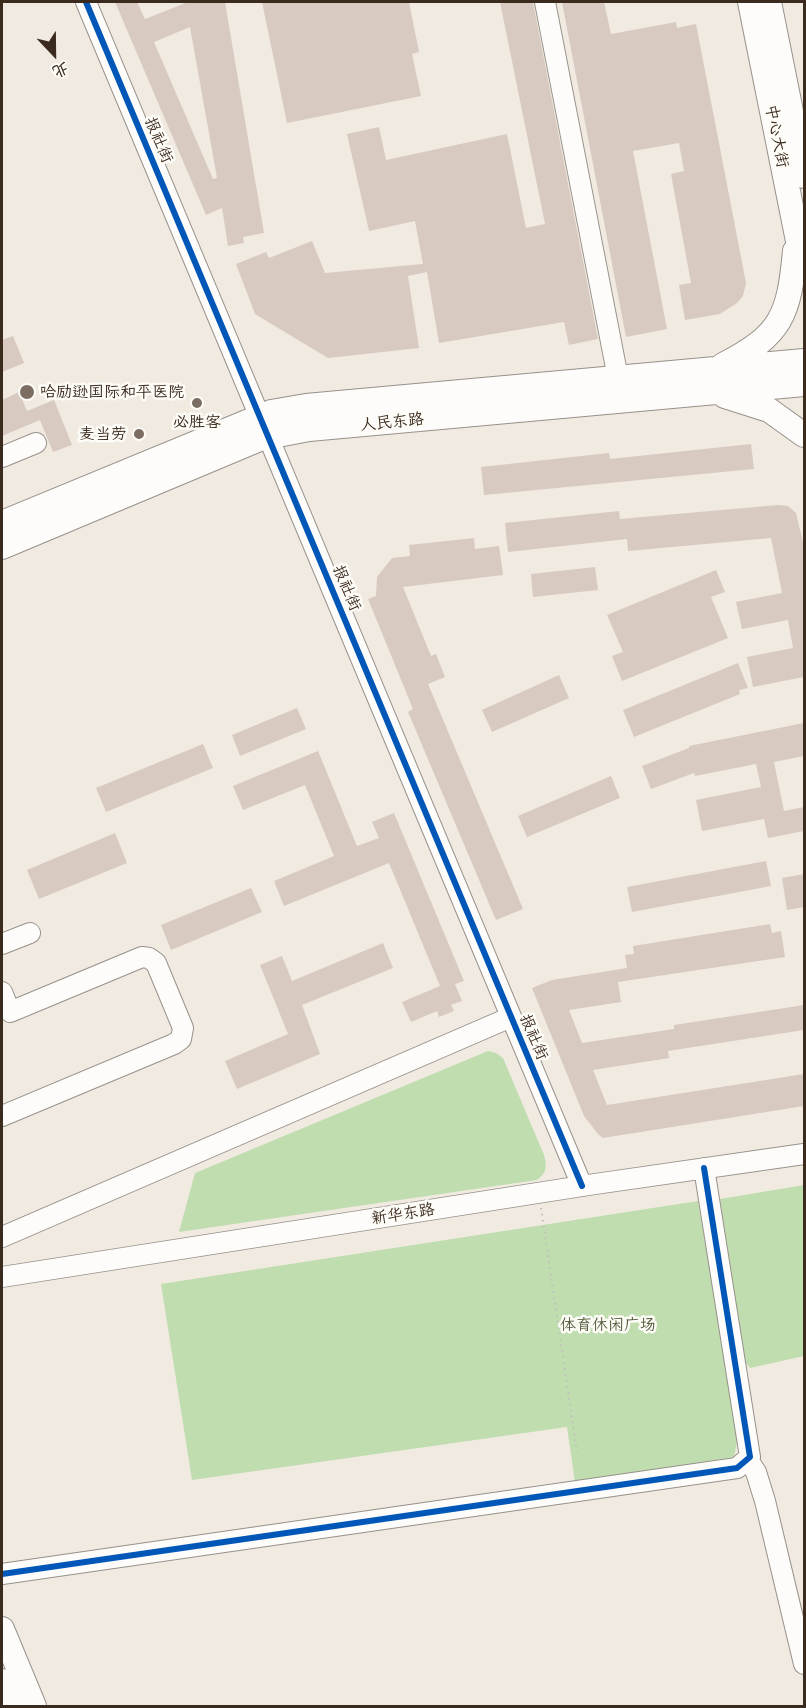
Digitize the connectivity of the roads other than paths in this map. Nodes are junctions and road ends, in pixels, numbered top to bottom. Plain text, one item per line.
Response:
1 (86, 2) edge
2 (545, 2) edge
3 (750, 2) edge
4 (770, 2) edge
5 (804, 176) edge
6 (796, 231) junction
7 (804, 271) edge
8 (804, 361) edge
9 (618, 378) junction
10 (715, 381) junction
11 (804, 384) edge
12 (264, 426) junction
13 (804, 435) edge
14 (36, 443) dead end
15 (2, 457) edge
16 (2, 523) edge
17 (2, 547) edge
18 (30, 933) dead end
19 (2, 944) edge
20 (2, 992) edge
21 (511, 1017) junction
22 (2, 1116) edge
23 (804, 1154) edge
24 (704, 1168) junction
25 (582, 1186) junction
26 (2, 1237) edge
27 (2, 1277) edge
28 (748, 1460) junction
29 (2, 1574) edge
30 (2, 1629) edge
31 (804, 1664) edge
32 (2, 1681) edge
33 (12, 1707) edge
34 (34, 1707) edge

1 - 12 street, 报社街
2 - 9 street
3 - 6 main road, 中心大街
4 - 5 main road, 中心大街
6 - 7 main road, 中心大街
6 - 10 main road
8 - 10 main road, 人民东路
9 - 10 main road, 人民东路
9 - 12 main road, 人民东路
10 - 11 main road, 人民东路
10 - 12 main road, 人民东路
10 - 13 main road
12 - 16 main road, 人民东路
12 - 17 main road, 人民东路
12 - 21 street, 报社街
14 - 15 street
18 - 19 street
20 - 22 street
21 - 25 street, 报社街
21 - 26 street
23 - 24 street, 新华东路
24 - 25 street, 新华东路
24 - 28 street
25 - 27 street, 新华东路
28 - 29 street
28 - 31 street
30 - 34 main road
32 - 33 main road

